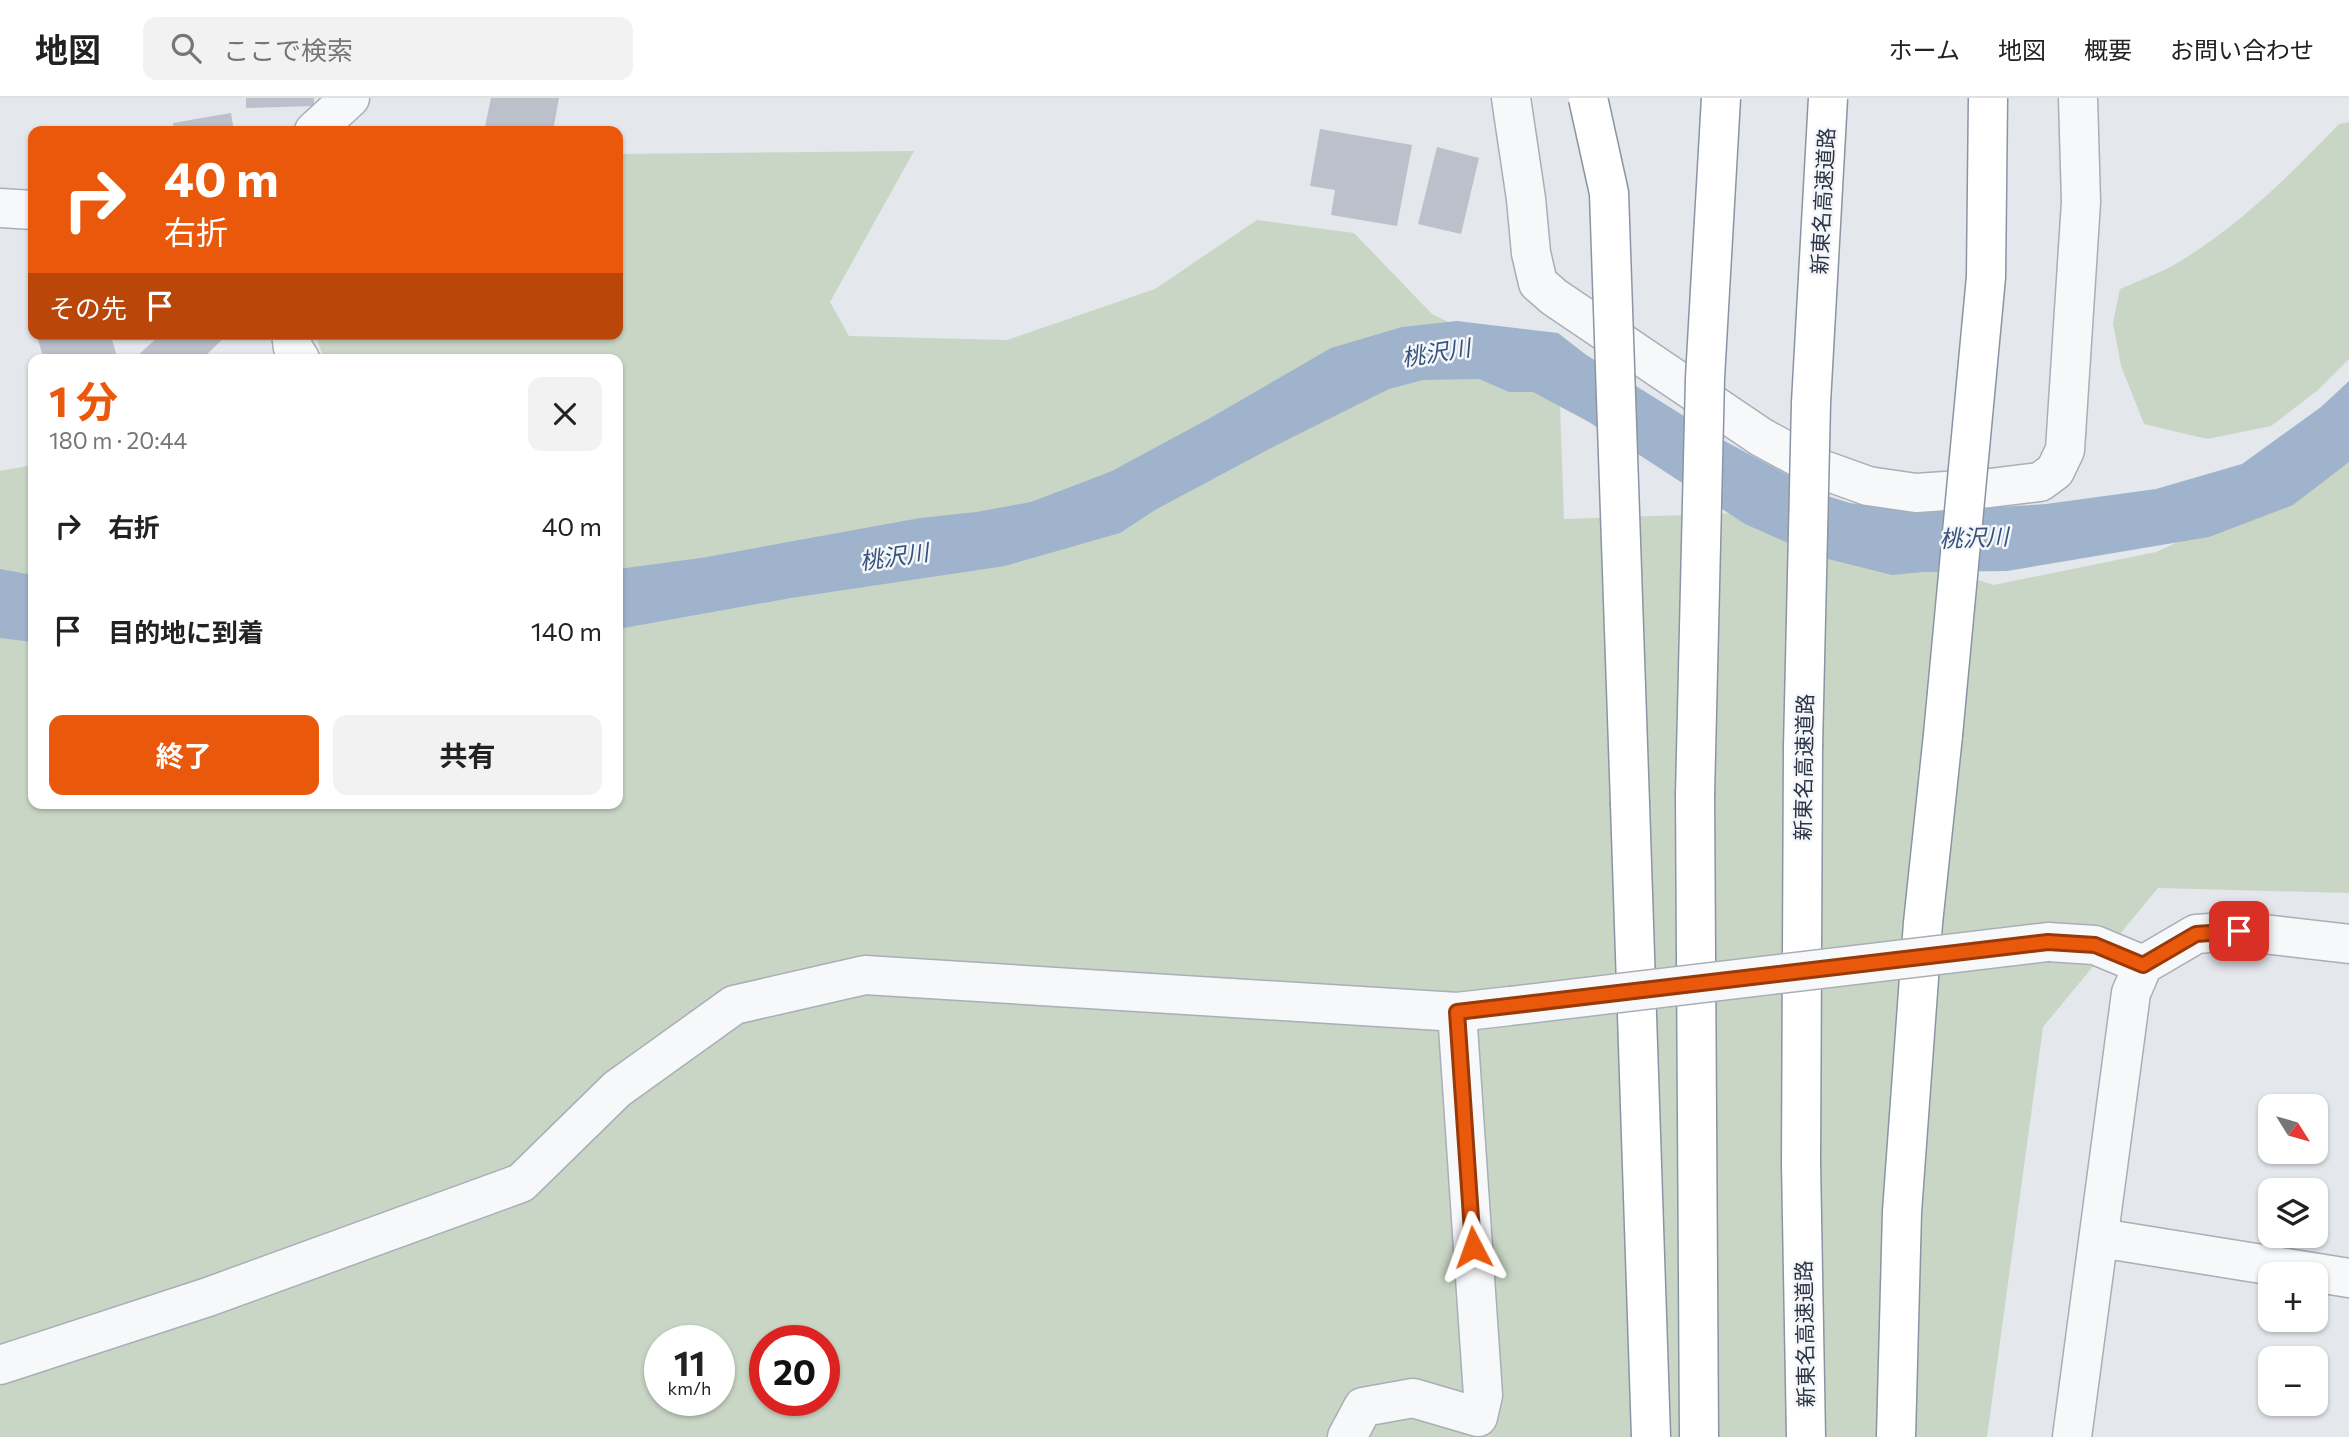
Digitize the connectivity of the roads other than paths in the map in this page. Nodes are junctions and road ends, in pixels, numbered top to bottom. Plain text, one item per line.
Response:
1 (350, 98) edge
2 (1511, 98) edge
3 (1588, 98) edge
4 (1721, 98) edge
5 (1828, 98) edge
6 (1988, 98) edge
7 (2078, 98) edge
8 (319, 126) edge
9 (0, 208) edge
10 (28, 210) edge
11 (2349, 944) edge
12 (2143, 965) junction
13 (1457, 1012) junction
14 (2100, 1238) junction
15 (2349, 1278) edge
16 (0, 1365) edge
17 (1347, 1437) edge
18 (1651, 1437) edge
19 (1699, 1437) edge
20 (1806, 1437) edge
21 (1896, 1437) edge
22 (2072, 1437) edge

1 - 8 street
2 - 7 street
3 - 18 highway, bridge
4 - 19 highway, bridge
5 - 20 highway, 新東名高速道路, bridge
6 - 21 highway, bridge
9 - 10 street
11 - 12 street
12 - 13 street, bridge
12 - 14 street
13 - 16 street
13 - 17 street
14 - 15 street
14 - 22 street

